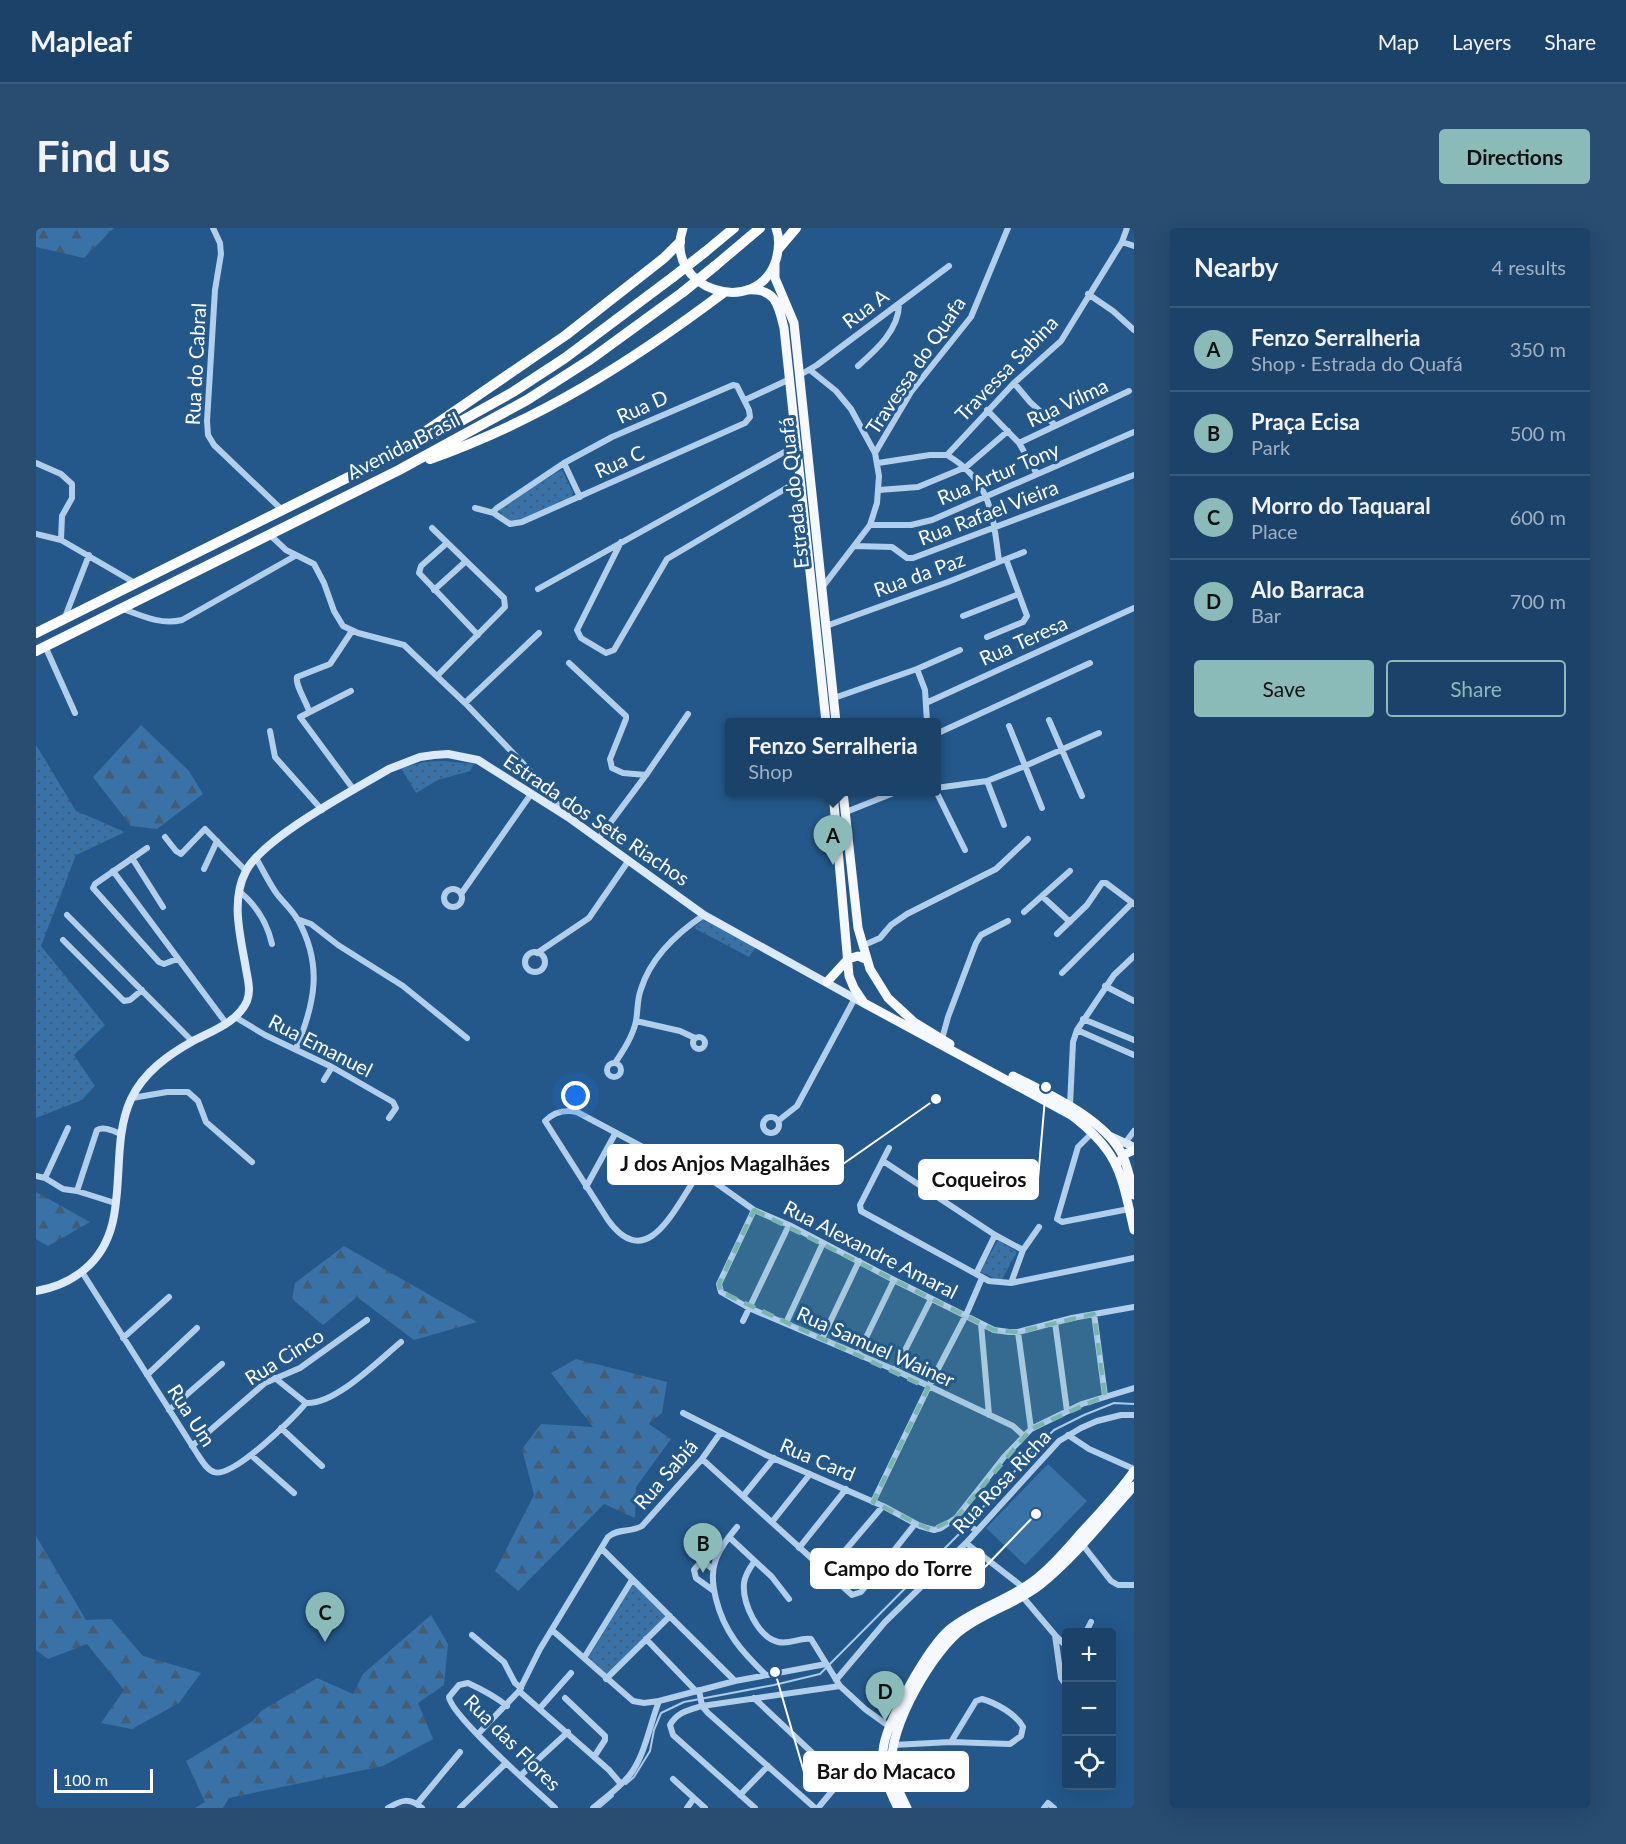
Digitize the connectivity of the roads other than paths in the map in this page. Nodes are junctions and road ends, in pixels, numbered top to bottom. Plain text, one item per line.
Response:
1 (213, 228) edge
2 (683, 228) edge
3 (734, 228) edge
4 (760, 228) edge
5 (776, 228) edge
6 (796, 228) edge
7 (1008, 228) edge
8 (1127, 228) edge
9 (680, 242) junction
10 (1122, 242) junction
11 (1134, 246) edge
12 (779, 248) junction
13 (775, 263) junction
14 (950, 266) dead end
15 (747, 290) junction
16 (723, 293) junction
17 (1088, 294) junction
18 (899, 304) junction
19 (1134, 329) edge
20 (858, 366) dead end
21 (810, 370) junction
22 (795, 377) junction
23 (1014, 383) junction
24 (1129, 392) dead end
25 (745, 400) junction
26 (987, 410) junction
27 (1055, 425) junction
28 (1008, 431) junction
29 (1134, 432) edge
30 (1019, 443) junction
31 (797, 444) junction
32 (875, 453) junction
33 (947, 455) junction
34 (383, 460) junction
35 (878, 462) junction
36 (36, 463) edge
37 (564, 464) junction
38 (966, 467) junction
39 (399, 470) junction
40 (1037, 474) junction
41 (1134, 475) edge
42 (800, 480) junction
43 (879, 490) junction
44 (985, 496) junction
45 (580, 497) junction
46 (474, 508) dead end
47 (281, 509) junction
48 (494, 514) junction
49 (870, 525) junction
50 (432, 528) dead end
51 (994, 528) junction
52 (268, 533) junction
53 (36, 534) edge
54 (61, 540) junction
55 (621, 542) junction
56 (447, 543) junction
57 (854, 546) junction
58 (1024, 552) dead end
59 (89, 555) junction
60 (296, 556) junction
61 (1003, 560) junction
62 (465, 562) junction
63 (136, 583) junction
64 (538, 589) dead end
65 (434, 590) junction
66 (821, 590) junction
67 (1019, 594) junction
68 (121, 608) junction
69 (1134, 608) edge
70 (963, 616) dead end
71 (65, 618) junction
72 (826, 626) junction
73 (352, 631) junction
74 (36, 633) edge
75 (539, 633) dead end
76 (478, 635) junction
77 (987, 637) dead end
78 (40, 648) edge
79 (960, 650) dead end
80 (569, 663) dead end
81 (1090, 663) dead end
82 (917, 669) junction
83 (437, 676) junction
84 (351, 691) dead end
85 (834, 698) junction
86 (465, 703) junction
87 (926, 703) junction
88 (309, 711) junction
89 (75, 713) dead end
90 (688, 714) dead end
91 (825, 718) edge
92 (836, 718) edge
93 (927, 718) edge
94 (1048, 720) dead end
95 (1009, 726) dead end
96 (270, 731) dead end
97 (941, 732) edge
98 (1099, 732) dead end
99 (1062, 750) junction
100 (1025, 766) junction
101 (646, 775) junction
102 (987, 781) junction
103 (941, 788) edge
104 (354, 790) junction
105 (531, 794) junction
106 (833, 796) edge
107 (844, 796) edge
108 (886, 796) edge
109 (939, 796) edge
110 (1082, 796) dead end
111 (1042, 808) dead end
112 (322, 810) junction
113 (846, 812) junction
114 (568, 817) junction
115 (1004, 825) dead end
116 (165, 837) dead end
117 (599, 838) junction
118 (1028, 839) dead end
119 (217, 841) junction
120 (147, 848) dead end
121 (965, 850) dead end
122 (132, 858) junction
123 (256, 858) junction
124 (629, 860) junction
125 (204, 869) dead end
126 (113, 871) junction
127 (246, 871) junction
128 (1070, 871) dead end
129 (240, 892) junction
130 (461, 894) dead end
131 (1043, 897) junction
132 (1133, 903) edge
133 (163, 907) dead end
134 (1024, 912) dead end
135 (67, 915) dead end
136 (704, 915) junction
137 (297, 919) junction
138 (1008, 921) dead end
139 (1070, 922) junction
140 (1057, 934) dead end
141 (63, 940) dead end
142 (272, 944) dead end
143 (862, 946) junction
144 (537, 953) dead end
145 (1134, 956) edge
146 (177, 959) junction
147 (848, 959) junction
148 (867, 960) junction
149 (1062, 973) dead end
150 (827, 982) junction
151 (1106, 986) junction
152 (142, 990) junction
153 (855, 998) junction
154 (888, 998) junction
155 (1134, 1001) edge
156 (864, 1003) junction
157 (875, 1009) junction
158 (235, 1017) junction
159 (1083, 1019) junction
160 (636, 1022) junction
161 (226, 1023) junction
162 (1077, 1030) junction
163 (467, 1038) dead end
164 (695, 1038) dead end
165 (942, 1039) junction
166 (1134, 1040) edge
167 (192, 1041) junction
168 (296, 1049) junction
169 (1134, 1055) edge
170 (615, 1064) dead end
171 (332, 1066) junction
172 (324, 1080) dead end
173 (132, 1098) junction
174 (1070, 1106) junction
175 (389, 1118) dead end
176 (778, 1121) dead end
177 (68, 1128) dead end
178 (1096, 1130) junction
179 (1134, 1131) edge
180 (121, 1134) junction
181 (615, 1134) junction
182 (1131, 1147) edge
183 (889, 1148) dead end
184 (1109, 1152) junction
185 (1122, 1155) junction
186 (1134, 1156) edge
187 (883, 1161) junction
188 (252, 1162) dead end
189 (1134, 1166) edge
190 (1119, 1169) junction
191 (36, 1176) edge
192 (697, 1176) junction
193 (1130, 1177) junction
194 (45, 1178) junction
195 (586, 1187) junction
196 (76, 1191) junction
197 (1134, 1195) edge
198 (115, 1203) junction
199 (1129, 1209) junction
200 (754, 1210) junction
201 (789, 1225) junction
202 (1039, 1227) dead end
203 (1134, 1230) edge
204 (994, 1235) junction
205 (823, 1243) junction
206 (1023, 1250) junction
207 (1134, 1258) edge
208 (859, 1262) junction
209 (82, 1272) junction
210 (979, 1276) junction
211 (894, 1280) junction
212 (1011, 1283) junction
213 (36, 1291) edge
214 (170, 1297) dead end
215 (932, 1299) junction
216 (1134, 1307) edge
217 (749, 1308) junction
218 (1094, 1314) junction
219 (966, 1316) junction
220 (367, 1320) dead end
221 (743, 1321) dead end
222 (1055, 1322) junction
223 (786, 1323) junction
224 (981, 1324) junction
225 (197, 1328) dead end
226 (1018, 1332) junction
227 (123, 1338) junction
228 (822, 1339) junction
229 (401, 1342) dead end
230 (858, 1354) junction
231 (222, 1364) dead end
232 (895, 1371) junction
233 (147, 1375) junction
234 (275, 1378) junction
235 (928, 1388) junction
236 (1134, 1388) edge
237 (1105, 1396) junction
238 (306, 1402) junction
239 (169, 1410) junction
240 (1067, 1411) junction
241 (683, 1413) dead end
242 (989, 1415) junction
243 (1134, 1415) edge
244 (281, 1428) junction
245 (1031, 1429) junction
246 (721, 1432) junction
247 (1068, 1435) junction
248 (1023, 1436) junction
249 (192, 1446) junction
250 (251, 1455) junction
251 (774, 1458) junction
252 (702, 1459) junction
253 (322, 1466) dead end
254 (1134, 1470) edge
255 (810, 1474) junction
256 (1134, 1486) edge
257 (846, 1489) junction
258 (294, 1493) dead end
259 (744, 1496) junction
260 (873, 1502) junction
261 (883, 1506) junction
262 (958, 1519) junction
263 (772, 1522) junction
264 (915, 1524) junction
265 (737, 1527) dead end
266 (942, 1528) joint
267 (974, 1528) junction
268 (729, 1537) junction
269 (966, 1543) junction
270 (1082, 1544) junction
271 (799, 1548) junction
272 (602, 1549) junction
273 (753, 1562) junction
274 (713, 1569) junction
275 (826, 1572) junction
276 (632, 1580) junction
277 (1134, 1584) edge
278 (714, 1592) junction
279 (1023, 1592) junction
280 (789, 1599) dead end
281 (670, 1616) junction
282 (1091, 1622) dead end
283 (1088, 1628) edge
284 (552, 1630) junction
285 (472, 1635) dead end
286 (1055, 1635) junction
287 (646, 1639) junction
288 (1062, 1642) edge
289 (584, 1658) junction
290 (827, 1665) junction
291 (571, 1673) dead end
292 (766, 1675) junction
293 (606, 1679) junction
294 (836, 1680) junction
295 (735, 1681) junction
296 (1063, 1682) edge
297 (840, 1686) junction
298 (520, 1689) junction
299 (698, 1691) junction
300 (565, 1698) dead end
301 (754, 1698) junction
302 (658, 1701) junction
303 (702, 1704) junction
304 (507, 1706) junction
305 (540, 1708) junction
306 (890, 1727) junction
307 (568, 1732) junction
308 (478, 1734) junction
309 (951, 1742) junction
310 (893, 1745) junction
311 (460, 1752) dead end
312 (594, 1757) junction
313 (506, 1763) junction
314 (768, 1766) junction
315 (520, 1776) junction
316 (673, 1779) dead end
317 (621, 1784) junction
318 (740, 1795) junction
319 (694, 1798) junction
320 (419, 1806) edge
321 (388, 1808) edge
322 (460, 1808) edge
323 (555, 1808) edge
324 (593, 1808) edge
325 (687, 1808) edge
326 (705, 1808) edge
327 (756, 1808) edge
328 (817, 1808) edge
329 (898, 1808) edge
330 (907, 1808) edge
331 (1044, 1808) edge
332 (1054, 1808) edge

1 - 47 street, Rua do Cabral
2 - 9 main road
3 - 34 highway, Avenida Brasil, bridge
4 - 39 highway, Avenida Brasil, bridge
5 - 12 main road
6 - 12 highway
7 - 32 street, Travessa do Quafa
8 - 10 street, Travessa Sabina
9 - 16 main road
9 - 34 highway
10 - 11 street
10 - 17 street, Travessa Sabina
12 - 13 main road
13 - 15 main road
13 - 22 main road, Estrada do Quafá
14 - 18 street, Rua A
15 - 16 main road
15 - 22 main road, Estrada do Quafá
16 - 39 highway
17 - 19 street
17 - 23 street, Travessa Sabina
18 - 20 street
18 - 21 street, Rua A
21 - 22 street, Rua A
21 - 32 street
22 - 25 street, Rua A
22 - 31 main road, Estrada do Quafá
22 - 66 main road, Estrada do Quafá
23 - 26 street, Travessa Sabina
23 - 27 street
24 - 27 street, Rua Vilma
25 - 37 street, Rua D
25 - 45 street, Rua C
26 - 28 street, Rua Vilma
26 - 33 street, Travessa Sabina
27 - 30 street, Rua Vilma
28 - 30 street, Rua Vilma
28 - 38 street
29 - 40 street, Rua Artur Tony
30 - 40 street, Rua Vilma
31 - 42 main road, Estrada do Quafá
31 - 55 street
32 - 35 street
33 - 35 street
33 - 38 street
34 - 47 highway, Avenida Brasil
35 - 43 street
36 - 54 street
37 - 45 street
37 - 48 street, Rua D
38 - 43 street
38 - 44 street
39 - 52 highway, Avenida Brasil
40 - 44 street, Rua Artur Tony
41 - 51 street, Rua Rafael Vieira
42 - 55 street
42 - 91 main road, Estrada do Quafá
43 - 49 street
44 - 49 street, Rua Artur Tony
44 - 51 street
45 - 48 street, Rua C
46 - 48 street
47 - 63 highway, Avenida Brasil
49 - 57 street
50 - 56 street
51 - 57 street, Rua Rafael Vieira
51 - 61 street
52 - 60 street
52 - 68 highway, Avenida Brasil
53 - 54 street
54 - 59 street
55 - 64 street
56 - 62 street
56 - 65 street
57 - 66 street
58 - 61 street, Rua da Paz
59 - 63 street
59 - 71 street
60 - 68 street
60 - 73 street
61 - 67 street
61 - 72 street, Rua da Paz
62 - 65 street
62 - 76 street
63 - 71 highway, Avenida Brasil
65 - 76 street
66 - 72 main road, Estrada do Quafá
67 - 70 street
67 - 77 street
68 - 78 highway, Avenida Brasil
69 - 87 street, Rua Teresa
71 - 74 highway, Avenida Brasil
72 - 85 main road, Estrada do Quafá
73 - 83 street
73 - 88 street
75 - 86 street
76 - 83 street
78 - 89 street
79 - 82 street
80 - 101 street
81 - 97 street
82 - 85 street
82 - 87 street
83 - 86 street
84 - 88 street
85 - 92 main road, Estrada do Quafá
86 - 114 street
87 - 93 street
88 - 104 street
90 - 101 street
94 - 99 street
95 - 100 street
96 - 112 street
98 - 99 street
99 - 100 street
99 - 110 street
100 - 102 street
100 - 111 street
101 - 117 street
102 - 103 street
102 - 115 street
104 - 105 street, Estrada dos Sete Riachos
104 - 112 street, Estrada dos Sete Riachos
105 - 114 street, Estrada dos Sete Riachos
105 - 130 street
106 - 147 main road
107 - 113 main road
108 - 113 street
109 - 121 street
112 - 123 street, Estrada dos Sete Riachos
113 - 143 main road
114 - 117 street, Estrada dos Sete Riachos
116 - 119 street
117 - 124 street, Estrada dos Sete Riachos
118 - 143 street
119 - 125 street
119 - 127 street
120 - 122 street
122 - 126 street
122 - 133 street
123 - 127 street, Estrada dos Sete Riachos
123 - 137 street
124 - 136 street, Estrada dos Sete Riachos
124 - 144 street
126 - 146 street
126 - 146 street
127 - 129 street, Estrada dos Sete Riachos
128 - 131 street
129 - 142 street
129 - 158 street, Estrada dos Sete Riachos
131 - 134 street
131 - 139 street
132 - 139 street
132 - 149 street
135 - 152 street
136 - 150 street, Estrada dos Sete Riachos
136 - 160 street
137 - 163 street
137 - 168 street
138 - 165 street
139 - 140 street
141 - 152 street
143 - 148 main road
145 - 151 street
146 - 161 street
147 - 148 main road
147 - 150 main road
147 - 156 main road
148 - 154 main road, Estrada dos Sete Riachos
150 - 153 street, Estrada dos Sete Riachos
151 - 155 street
151 - 159 street
152 - 167 street
153 - 156 street, Estrada dos Sete Riachos
153 - 176 street
154 - 157 main road
154 - 165 main road, Estrada dos Sete Riachos
156 - 157 main road, Estrada dos Sete Riachos
157 - 178 main road, Estrada dos Sete Riachos
158 - 161 street, Estrada dos Sete Riachos
158 - 168 street, Rua Emanuel
159 - 162 street
159 - 166 street
160 - 164 street
160 - 170 street
161 - 167 street, Estrada dos Sete Riachos
162 - 169 street
162 - 174 street
165 - 174 main road, Estrada dos Sete Riachos
167 - 173 street, Estrada dos Sete Riachos
168 - 171 street, Rua Emanuel
171 - 172 street
171 - 175 street, Rua Emanuel
173 - 180 street, Estrada dos Sete Riachos
173 - 188 street
174 - 178 main road, Estrada dos Sete Riachos
177 - 194 street
178 - 182 street
178 - 184 main road, Estrada dos Sete Riachos
178 - 185 main road
178 - 199 street
179 - 182 street
180 - 196 street
180 - 198 street, Estrada dos Sete Riachos
181 - 192 street, Rua Alexandre Amaral
181 - 195 street
181 - 195 street, Rua Alexandre Amaral
182 - 185 main road
183 - 187 street
184 - 185 street
184 - 190 main road, Estrada dos Sete Riachos
185 - 186 street
185 - 190 main road
185 - 193 main road
187 - 204 street
187 - 210 street
189 - 193 main road
190 - 199 main road
191 - 194 street
192 - 195 street
192 - 200 street, Rua Alexandre Amaral
193 - 197 main road
194 - 196 street
196 - 198 street
198 - 209 street, Estrada dos Sete Riachos
199 - 203 main road
200 - 201 street, Rua Alexandre Amaral
200 - 217 street, Rua Samuel Wainer
201 - 205 street, Rua Alexandre Amaral
201 - 217 street
202 - 206 street
204 - 206 street
204 - 210 street
205 - 208 street, Rua Alexandre Amaral
205 - 223 street
206 - 212 street
207 - 212 street
208 - 211 street, Rua Alexandre Amaral
208 - 228 street
209 - 213 street, Estrada dos Sete Riachos
209 - 227 street, Rua Um
210 - 212 street
210 - 219 street
211 - 215 street, Rua Alexandre Amaral
211 - 230 street
214 - 227 street
215 - 219 street, Rua Alexandre Amaral
215 - 232 street
216 - 218 street, Rua Alexandre Amaral
217 - 221 street
217 - 223 street, Rua Samuel Wainer
218 - 222 street, Rua Alexandre Amaral
218 - 237 street
219 - 224 street, Rua Alexandre Amaral
219 - 235 street
220 - 234 street, Rua Cinco
222 - 226 street, Rua Alexandre Amaral
222 - 240 street
223 - 228 street, Rua Samuel Wainer
224 - 226 street, Rua Alexandre Amaral
224 - 242 street
225 - 233 street
226 - 245 street
227 - 233 street, Rua Um
228 - 230 street, Rua Samuel Wainer
229 - 238 street
230 - 232 street, Rua Samuel Wainer
231 - 239 street
232 - 235 street, Rua Samuel Wainer
233 - 239 street, Rua Um
234 - 238 street
234 - 249 street, Rua Cinco
235 - 242 street, Rua Samuel Wainer
235 - 260 street
236 - 237 street, Rua Rosa Richa
237 - 240 street, Rua Rosa Richa
238 - 244 street, Rua Um
239 - 249 street, Rua Um
240 - 245 street, Rua Rosa Richa
241 - 246 street, Rua Card
242 - 248 street, Rua Samuel Wainer
243 - 247 street, Rua Rosa Richa
244 - 250 street, Rua Um
244 - 253 street
245 - 248 street, Rua Rosa Richa
246 - 251 street, Rua Card
246 - 252 street, Rua Sabiá
247 - 254 street
247 - 267 street, Rua Rosa Richa
248 - 262 street, Rua Rosa Richa
249 - 250 street, Rua Um
250 - 258 street
251 - 255 street, Rua Card
251 - 259 street
252 - 259 street
252 - 272 street, Rua Sabiá
254 - 279 main road
255 - 257 street, Rua Card
255 - 263 street
256 - 270 main road
257 - 260 street, Rua Card
257 - 271 street
259 - 263 street
260 - 261 street, Rua Card
261 - 264 street, Rua Card
261 - 275 street
262 - 266 street, Rua Rosa Richa
262 - 267 street
263 - 271 street
264 - 266 street, Rua Card
264 - 275 street
265 - 268 street
267 - 269 street, Rua Rosa Richa
268 - 273 street
268 - 274 street
269 - 279 street
269 - 294 street, Rua Rosa Richa
270 - 277 street
270 - 279 main road
271 - 275 street
272 - 276 street
272 - 284 street, Rua Sabiá
273 - 280 street
273 - 290 street
274 - 278 street
274 - 278 street
276 - 281 street
276 - 289 street
278 - 292 street
279 - 286 street
279 - 306 main road
279 - 310 main road
281 - 287 street
281 - 295 street
282 - 283 street
284 - 289 street
284 - 298 street, Rua Sabiá
285 - 298 street
286 - 288 street
286 - 296 street
287 - 293 street
287 - 299 street
289 - 293 street
290 - 292 street
290 - 294 street
291 - 305 street
292 - 295 street
293 - 302 street
294 - 297 street
295 - 299 street
297 - 301 street
297 - 306 street
298 - 304 street, Rua Sabiá
298 - 305 street
299 - 302 street
299 - 303 street
300 - 312 street
301 - 303 street
301 - 328 street
302 - 317 street
303 - 314 street
303 - 318 street
304 - 308 street, Rua Sabiá
304 - 308 street, Rua das Flores
305 - 307 street
306 - 329 main road
307 - 312 street
307 - 315 street
308 - 313 street, Rua das Flores
309 - 309 street
309 - 310 street
310 - 330 main road
311 - 320 street
312 - 317 street
313 - 315 street, Rua das Flores
313 - 322 street
314 - 318 street
314 - 328 street
315 - 323 street, Rua das Flores
316 - 319 street
317 - 324 street
318 - 327 street
319 - 325 street
319 - 326 street
320 - 321 street
331 - 332 street

